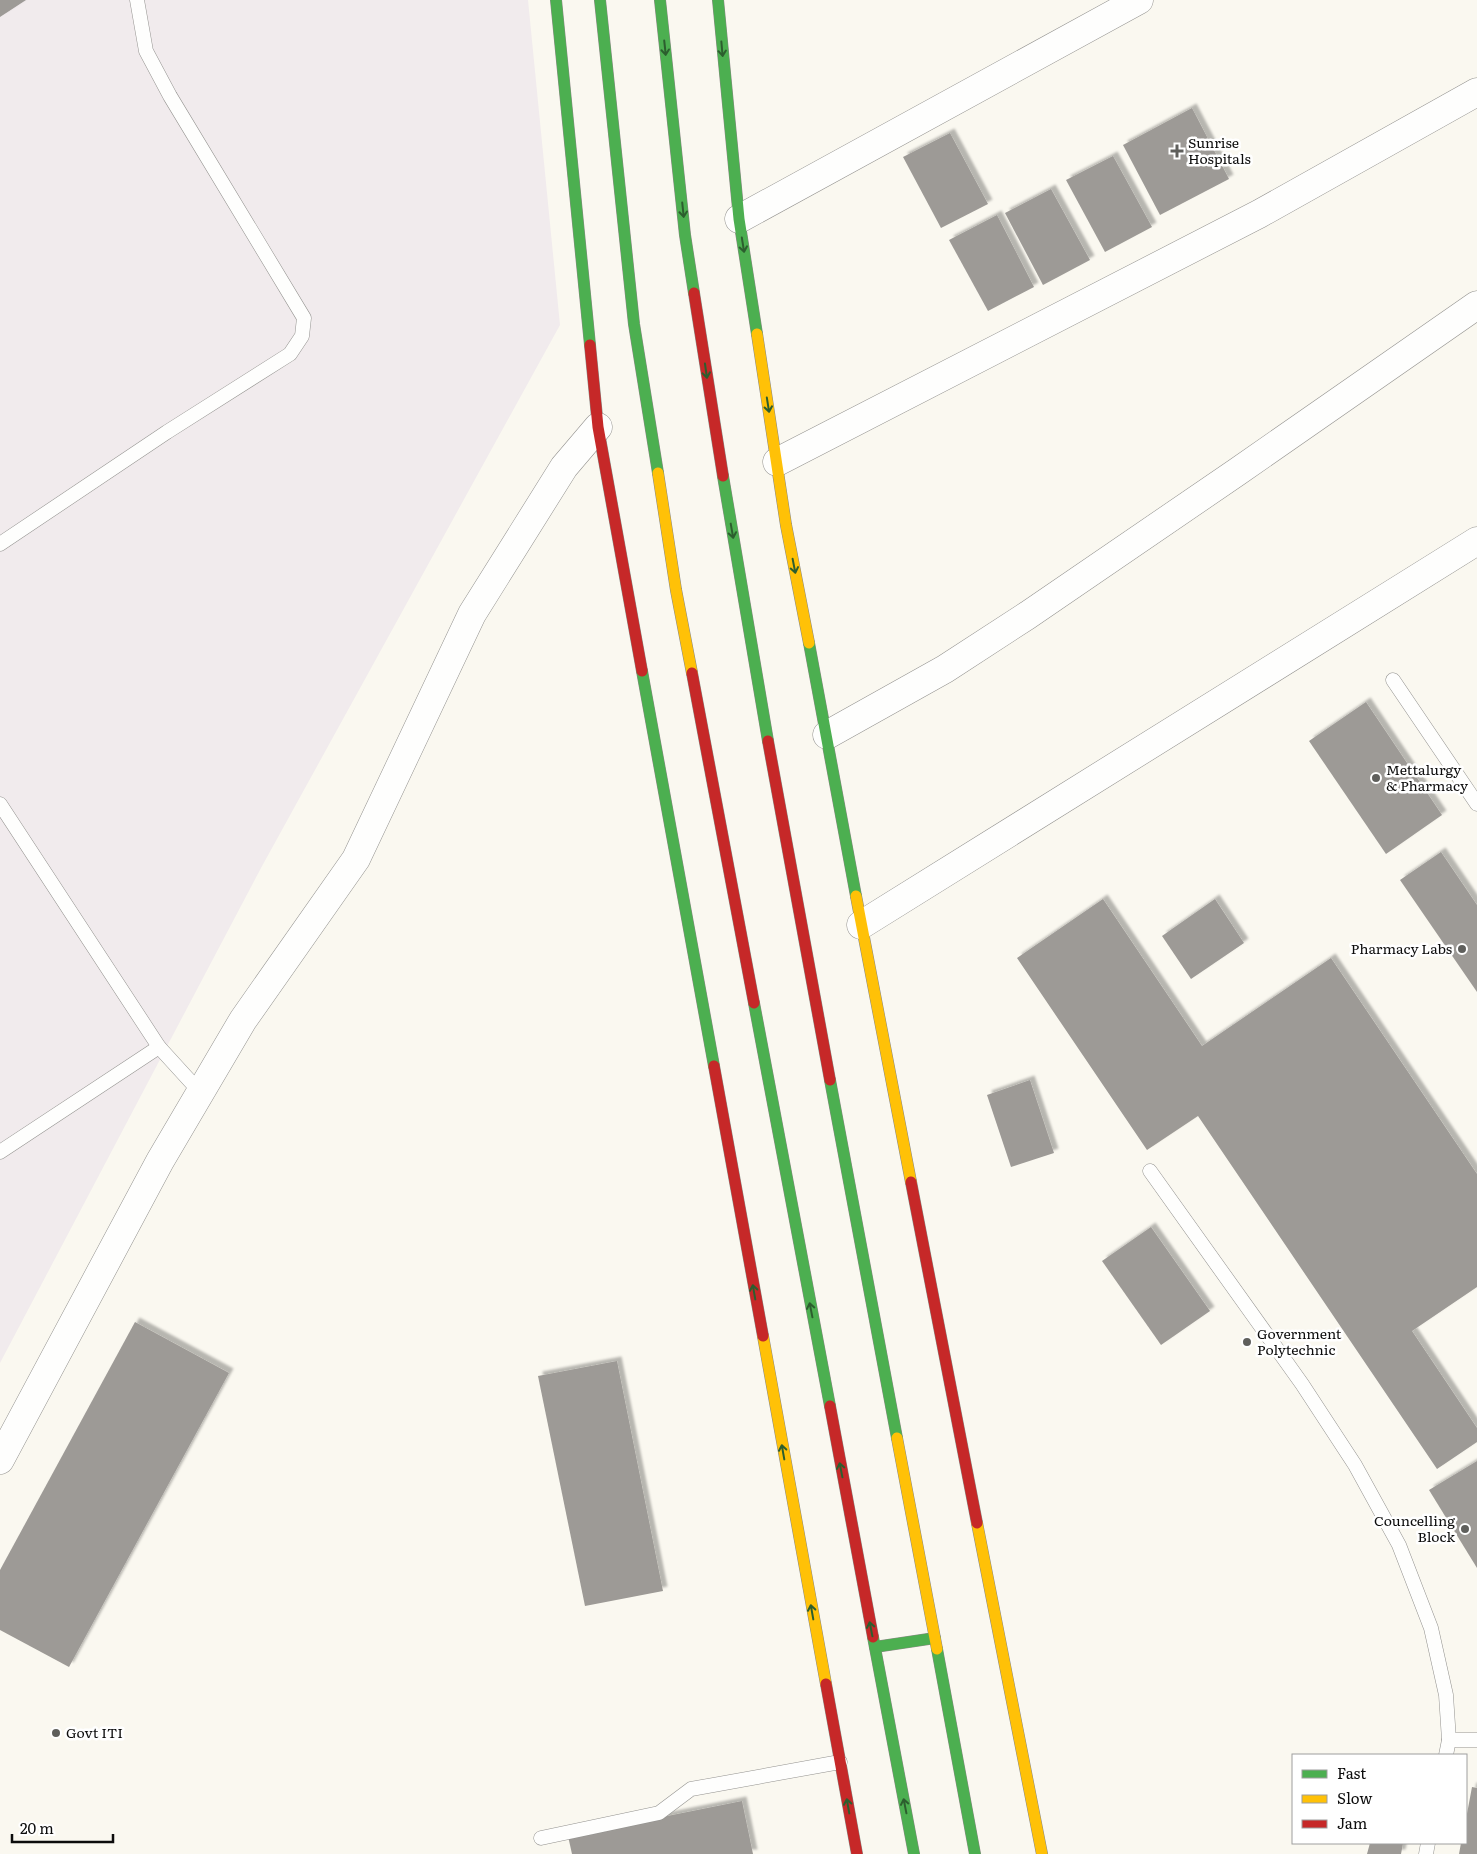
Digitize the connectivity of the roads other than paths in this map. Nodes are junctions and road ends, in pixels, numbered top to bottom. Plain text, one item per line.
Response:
1 (137, 0) edge
2 (556, 0) edge
3 (600, 0) edge
4 (660, 0) edge
5 (718, 0) edge
6 (1139, 0) edge
7 (1477, 92) edge
8 (739, 219) junction
9 (1477, 305) edge
10 (598, 427) junction
11 (777, 462) junction
12 (1477, 541) edge
13 (0, 544) edge
14 (1393, 680) dead end
15 (827, 735) junction
16 (0, 804) edge
17 (1477, 804) edge
18 (861, 925) junction
19 (159, 1047) junction
20 (200, 1092) junction
21 (0, 1152) edge
22 (1150, 1171) dead end
23 (0, 1460) edge
24 (935, 1638) junction
25 (875, 1647) junction
26 (1449, 1740) junction
27 (1477, 1740) edge
28 (1446, 1754) edge
29 (840, 1762) junction
30 (542, 1838) dead end
31 (857, 1854) edge
32 (914, 1854) edge
33 (975, 1854) edge
34 (1042, 1854) edge

1 - 13 lane
2 - 10 main road
25 -> 3 main road
4 -> 24 main road
5 -> 8 main road
6 - 8 street
7 - 11 street
8 -> 11 main road
9 - 15 street
10 - 20 street
29 -> 10 main road
11 -> 15 main road
12 - 18 street
14 - 17 lane
15 - 18 main road
16 - 19 lane
18 - 34 main road
19 - 20 lane
19 - 21 lane
20 - 23 street
22 - 26 lane
24 - 25 main road
24 - 33 main road
32 -> 25 main road
26 - 27 lane
26 - 28 lane
29 - 30 lane
31 -> 29 main road

